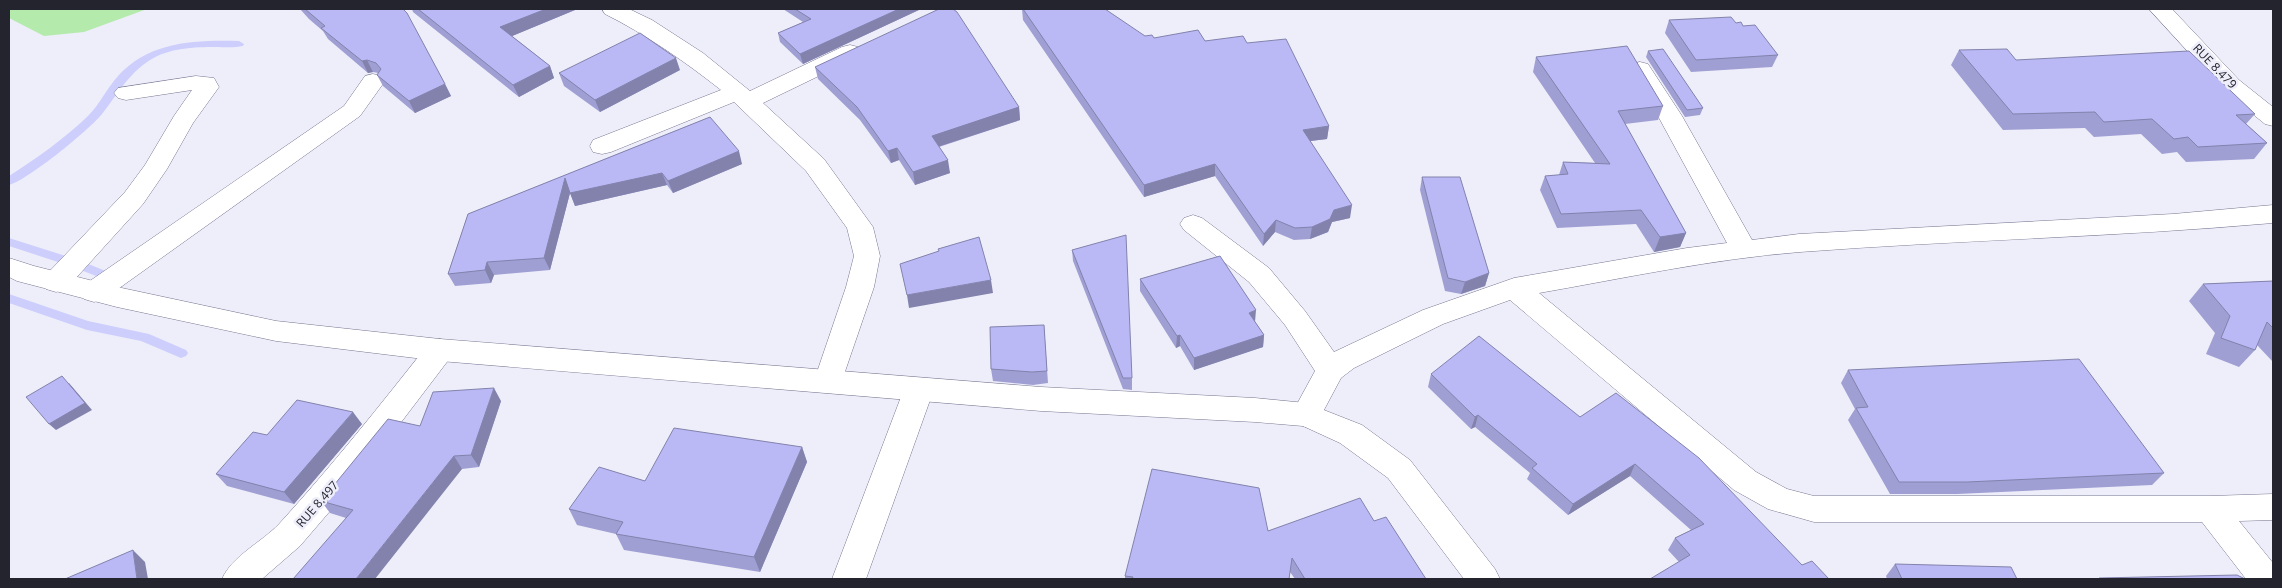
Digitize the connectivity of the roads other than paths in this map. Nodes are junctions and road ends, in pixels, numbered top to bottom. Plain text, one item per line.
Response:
1 (613, 9) edge
2 (2160, 9) edge
3 (871, 42) edge
4 (1635, 61) edge
5 (373, 81) edge
6 (126, 94) dead end
7 (742, 97) junction
8 (2273, 119) edge
9 (602, 146) dead end
10 (2273, 214) edge
11 (1193, 224) dead end
12 (1744, 250) junction
13 (9, 267) edge
14 (56, 282) junction
15 (1514, 288) junction
16 (94, 292) junction
17 (440, 350) junction
18 (1330, 370) junction
19 (829, 381) junction
20 (919, 389) junction
21 (1306, 415) junction
22 (2273, 507) edge
23 (2210, 509) junction
24 (239, 579) edge
25 (849, 579) edge
26 (1483, 579) edge
27 (2266, 579) edge

1 - 7 street
2 - 8 street, RUE 8.479
3 - 7 street
4 - 12 street
5 - 16 street
6 - 14 street
7 - 9 street
7 - 19 street
10 - 12 street
11 - 18 street
12 - 15 street
13 - 14 street
14 - 16 street
15 - 18 street
15 - 23 street
16 - 17 street
17 - 19 street
17 - 24 street, RUE 8.497
18 - 21 street
19 - 20 street
20 - 21 street
20 - 25 street
21 - 26 street
22 - 23 street
23 - 27 street

